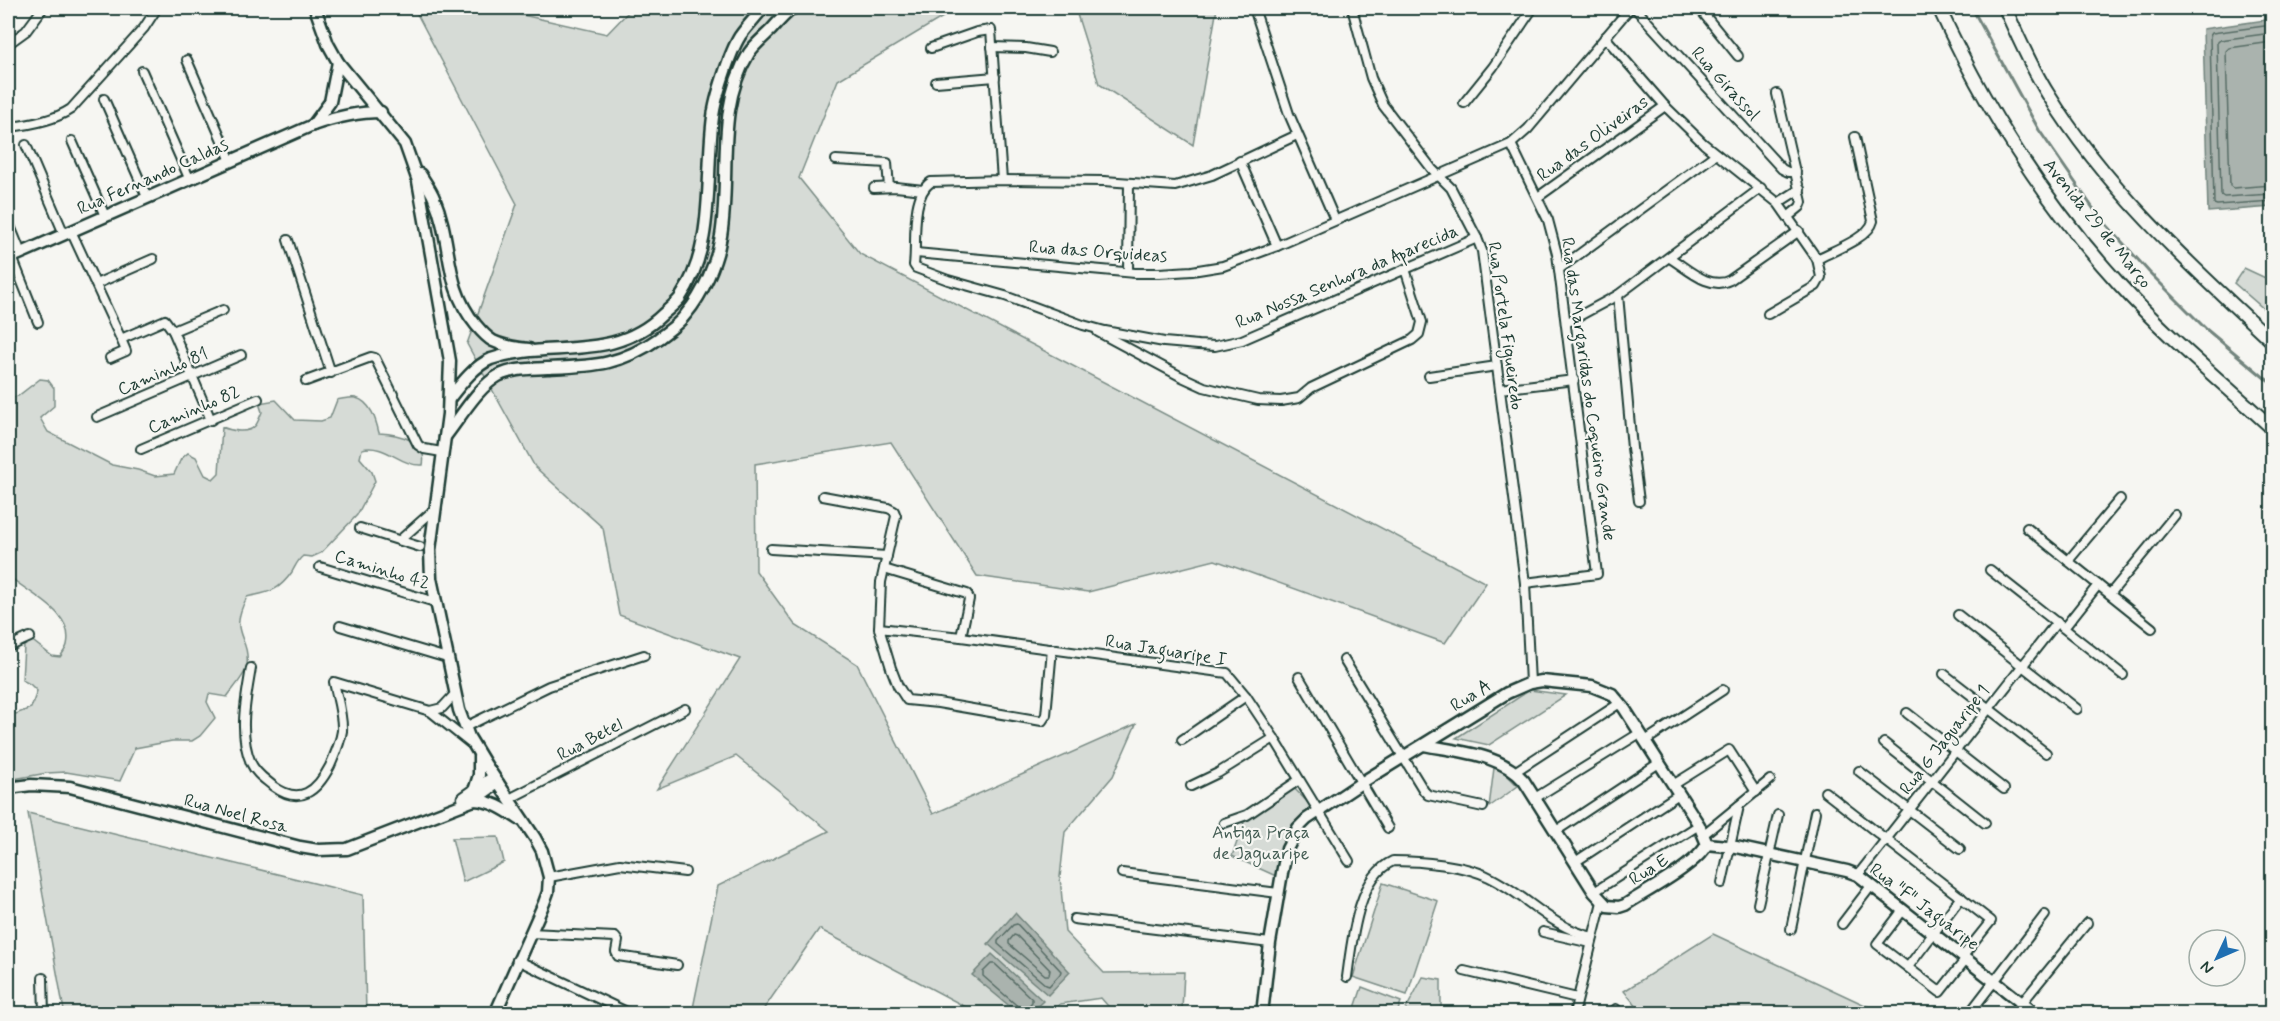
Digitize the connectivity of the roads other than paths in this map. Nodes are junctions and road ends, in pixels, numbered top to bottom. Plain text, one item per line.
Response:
1 (43, 8) edge
2 (156, 8) edge
3 (315, 8) edge
4 (763, 8) edge
5 (793, 8) edge
6 (1254, 8) edge
7 (1352, 8) edge
8 (1533, 8) edge
9 (1630, 8) edge
10 (1635, 8) edge
11 (1699, 8) edge
12 (1939, 8) edge
13 (2005, 8) edge
14 (1605, 37) junction
15 (8, 44) edge
16 (992, 47) junction
17 (931, 48) dead end
18 (1050, 52) dead end
19 (1738, 56) dead end
20 (187, 60) dead end
21 (338, 62) junction
22 (142, 71) dead end
23 (995, 77) junction
24 (936, 82) dead end
25 (1778, 94) dead end
26 (104, 99) dead end
27 (330, 102) junction
28 (1464, 103) dead end
29 (1665, 106) junction
30 (381, 112) junction
31 (343, 115) junction
32 (313, 125) junction
33 (8, 127) edge
34 (1297, 135) junction
35 (1856, 137) dead end
36 (72, 141) dead end
37 (1511, 144) junction
38 (26, 145) dead end
39 (1716, 154) junction
40 (836, 160) dead end
41 (231, 161) junction
42 (1240, 161) junction
43 (413, 162) junction
44 (1796, 172) junction
45 (1439, 176) junction
46 (189, 178) junction
47 (1002, 180) junction
48 (1129, 183) junction
49 (889, 187) junction
50 (874, 188) dead end
51 (1761, 188) junction
52 (1800, 189) junction
53 (923, 190) junction
54 (147, 197) junction
55 (1538, 197) junction
56 (1778, 202) junction
57 (105, 216) junction
58 (1789, 216) junction
59 (1335, 220) junction
60 (8, 221) edge
61 (1799, 231) junction
62 (68, 232) junction
63 (1477, 238) junction
64 (288, 240) dead end
65 (1277, 246) junction
66 (916, 253) junction
67 (14, 256) edge
68 (1670, 258) junction
69 (1817, 259) junction
70 (153, 260) dead end
71 (1405, 269) junction
72 (1559, 269) junction
73 (1128, 272) junction
74 (96, 284) junction
75 (1618, 295) junction
76 (223, 310) dead end
77 (1768, 314) dead end
78 (38, 322) dead end
79 (1566, 323) junction
80 (1083, 325) junction
81 (173, 331) junction
82 (121, 339) junction
83 (2272, 340) edge
84 (544, 351) junction
85 (241, 355) dead end
86 (110, 358) dead end
87 (1497, 366) junction
88 (331, 373) junction
89 (192, 376) junction
90 (1429, 376) dead end
91 (1574, 380) junction
92 (306, 381) dead end
93 (1500, 389) junction
94 (258, 399) dead end
95 (449, 399) junction
96 (97, 417) dead end
97 (211, 420) junction
98 (2272, 428) edge
99 (444, 437) junction
100 (141, 449) dead end
101 (442, 452) junction
102 (823, 496) dead end
103 (2120, 500) dead end
104 (1639, 501) dead end
105 (435, 509) junction
106 (2175, 515) dead end
107 (360, 528) dead end
108 (2028, 528) dead end
109 (400, 540) junction
110 (420, 547) dead end
111 (771, 549) dead end
112 (887, 556) junction
113 (2068, 561) junction
114 (320, 567) dead end
115 (884, 569) junction
116 (1990, 570) dead end
117 (1525, 583) junction
118 (2098, 585) junction
119 (2110, 594) junction
120 (435, 602) junction
121 (1958, 615) dead end
122 (2060, 625) junction
123 (340, 626) dead end
124 (879, 628) junction
125 (2152, 628) dead end
126 (30, 637) dead end
127 (961, 637) junction
128 (8, 647) edge
129 (1052, 649) junction
130 (644, 655) dead end
131 (447, 658) junction
132 (1344, 660) dead end
133 (2022, 666) junction
134 (251, 668) dead end
135 (1944, 674) dead end
136 (2123, 675) dead end
137 (1299, 677) dead end
138 (1530, 683) junction
139 (1723, 690) dead end
140 (455, 693) junction
141 (1246, 696) junction
142 (1620, 703) junction
143 (685, 709) dead end
144 (1989, 709) junction
145 (2077, 709) dead end
146 (430, 711) junction
147 (1907, 713) dead end
148 (465, 727) junction
149 (1642, 737) junction
150 (1274, 738) junction
151 (1182, 741) dead end
152 (1884, 743) dead end
153 (1424, 744) junction
154 (477, 751) junction
155 (1956, 751) junction
156 (2046, 753) dead end
157 (1404, 757) junction
158 (1659, 763) junction
159 (1516, 771) junction
160 (1859, 771) dead end
161 (495, 780) junction
162 (1299, 780) junction
163 (1770, 780) dead end
164 (1932, 780) junction
165 (1361, 783) junction
166 (1191, 786) dead end
167 (8, 788) edge
168 (2004, 789) dead end
169 (1676, 790) junction
170 (1756, 792) junction
171 (1826, 792) dead end
172 (474, 795) junction
173 (1535, 798) junction
174 (509, 799) junction
175 (1738, 806) junction
176 (1482, 807) dead end
177 (1910, 810) junction
178 (1318, 811) junction
179 (1815, 812) dead end
180 (1778, 815) dead end
181 (1224, 823) dead end
182 (1985, 823) dead end
183 (527, 825) junction
184 (1388, 828) dead end
185 (1556, 831) junction
186 (1703, 834) junction
187 (1887, 839) junction
188 (1730, 846) junction
189 (1960, 849) dead end
190 (1768, 854) junction
191 (1349, 861) dead end
192 (1575, 862) junction
193 (1805, 862) junction
194 (685, 872) dead end
195 (1122, 873) dead end
196 (1858, 875) junction
197 (549, 877) junction
198 (1722, 883) dead end
199 (1871, 886) junction
200 (1594, 892) junction
201 (1278, 893) junction
202 (1961, 897) junction
203 (1602, 902) junction
204 (1758, 904) dead end
205 (1903, 910) junction
206 (2046, 915) dead end
207 (1074, 919) dead end
208 (2087, 923) dead end
209 (1842, 924) dead end
210 (1791, 928) dead end
211 (1542, 932) dead end
212 (530, 933) junction
213 (1933, 933) junction
214 (1592, 940) junction
215 (1270, 943) junction
216 (1964, 958) junction
217 (517, 960) junction
218 (677, 965) dead end
219 (1908, 968) junction
220 (1464, 970) dead end
221 (1347, 976) dead end
222 (43, 978) dead end
223 (1994, 981) junction
224 (1577, 998) junction
225 (2022, 1002) junction
226 (44, 1014) edge
227 (495, 1014) edge
228 (631, 1014) edge
229 (1262, 1014) edge
230 (1574, 1014) edge
231 (1610, 1014) edge
232 (1620, 1014) edge
233 (1969, 1014) edge
234 (2013, 1014) edge
235 (2036, 1014) edge

1 - 15 street
2 - 33 street
3 - 21 main road
4 - 84 main road
5 - 99 main road
6 - 34 street
7 - 45 street, Rua Portela Figueiredo
8 - 28 street
9 - 14 street, Rua das Orquideas
10 - 44 street, Rua Girassol
11 - 19 street
12 - 98 main road, Avenida 29 de Março
13 - 83 main road, Avenida 29 de Março
14 - 29 street
14 - 37 street, Rua das Orquideas
16 - 17 street
16 - 18 street
16 - 23 street
20 - 41 street
21 - 27 main road, Rua Fernando Caldas
21 - 30 main road
22 - 46 street
23 - 24 street
23 - 47 street
25 - 44 street
26 - 54 street
27 - 31 main road
27 - 32 main road, Rua Fernando Caldas
29 - 39 street
29 - 55 street, Rua das Oliveiras
30 - 31 main road, Rua Fernando Caldas
30 - 43 main road
31 - 32 main road, Rua Fernando Caldas
32 - 41 main road, Rua Fernando Caldas
34 - 42 street
34 - 59 street
35 - 69 street
36 - 57 street
37 - 45 street, Rua das Orquideas
37 - 55 street, Rua das Margaridas do Coqueiro Grande
38 - 62 street
39 - 51 street
39 - 72 street
40 - 49 street
41 - 46 main road, Rua Fernando Caldas
42 - 48 street
42 - 65 street
43 - 84 main road
43 - 95 main road
44 - 52 street
45 - 59 street, Rua das Orquideas
45 - 63 street, Rua Portela Figueiredo
46 - 54 main road, Rua Fernando Caldas
47 - 48 street
47 - 53 street
48 - 73 street
49 - 50 street
49 - 53 street
51 - 56 street
51 - 68 street
52 - 56 street
52 - 58 street
53 - 66 street
54 - 57 main road, Rua Fernando Caldas
55 - 72 street, Rua das Margaridas do Coqueiro Grande
56 - 58 street
57 - 62 main road, Rua Fernando Caldas
58 - 61 street
59 - 65 street, Rua das Orquideas
60 - 67 street
61 - 68 street
61 - 69 street
62 - 67 main road, Rua Fernando Caldas
62 - 74 street
63 - 71 street, Rua Nossa Senhora da Aparecida
63 - 87 street, Rua Portela Figueiredo
64 - 88 street
65 - 73 street, Rua das Orquideas
66 - 73 street, Rua das Orquideas
66 - 80 street, Rua Nossa Senhora da Aparecida
67 - 78 street
68 - 75 street
69 - 77 street
70 - 74 street
71 - 80 street, Rua Nossa Senhora da Aparecida
71 - 80 street
72 - 79 street, Rua das Margaridas do Coqueiro Grande
74 - 82 street
75 - 79 street
75 - 104 street
76 - 81 street, Caminho 81
79 - 91 street, Rua das Margaridas do Coqueiro Grande
81 - 82 street, Caminho 81
81 - 89 street
82 - 86 street, Caminho 81
84 - 95 main road
85 - 89 street, Caminho 81
87 - 90 street
87 - 93 street, Rua Portela Figueiredo
88 - 92 street
88 - 101 street
89 - 96 street, Caminho 81
89 - 97 street
91 - 93 street
91 - 117 street, Rua das Margaridas do Coqueiro Grande
93 - 117 street, Rua Portela Figueiredo
94 - 97 street, Caminho 82
95 - 99 main road
97 - 100 street, Caminho 82
99 - 101 main road
101 - 105 main road
102 - 112 street
103 - 113 street
105 - 109 street
105 - 120 main road
106 - 119 street
107 - 109 street
108 - 113 street
109 - 110 street
111 - 112 street
112 - 115 street
113 - 118 street
114 - 120 street, Caminho 42
115 - 124 street
115 - 127 street
116 - 122 street
117 - 138 street, Rua Portela Figueiredo
118 - 119 street
118 - 122 street, Rua G Jaguaripe 1
119 - 125 street
120 - 131 main road
121 - 133 street
122 - 133 street, Rua G Jaguaripe 1
122 - 136 street
123 - 131 street
124 - 127 street, Rua Jaguaripe I
124 - 129 street
126 - 128 street
127 - 129 street, Rua Jaguaripe I
129 - 141 street, Rua Jaguaripe I
130 - 148 street
131 - 140 main road
132 - 157 street
133 - 144 street, Rua G Jaguaripe 1
133 - 145 street
134 - 146 street
135 - 144 street
137 - 165 street
138 - 142 main road, Rua A
138 - 153 main road, Rua A
139 - 149 street
140 - 146 street
140 - 148 main road
141 - 150 street, Rua Jaguaripe I
141 - 151 street
142 - 149 main road, Rua A
142 - 159 street
143 - 174 street, Rua Betel
144 - 155 street, Rua G Jaguaripe 1
144 - 156 street
146 - 154 street
147 - 155 street
148 - 154 main road
149 - 158 main road, Rua A
149 - 173 street
150 - 162 street, Rua Jaguaripe I
150 - 166 street
152 - 164 street
153 - 157 main road, Rua A
153 - 159 main road
154 - 161 main road
154 - 172 main road
155 - 164 street, Rua G Jaguaripe 1
155 - 168 street
157 - 165 main road, Rua A
157 - 176 street
158 - 169 main road, Rua A
158 - 185 street
159 - 173 main road
160 - 177 street
161 - 172 main road, Rua Noel Rosa
161 - 174 main road
162 - 178 street, Rua Jaguaripe I
162 - 181 street
163 - 170 street
164 - 177 street, Rua G Jaguaripe 1
164 - 182 street
165 - 178 main road, Rua A
165 - 184 street
167 - 172 main road, Rua Noel Rosa
169 - 170 street
169 - 186 main road, Rua A
169 - 192 street
170 - 175 street
171 - 187 street
172 - 183 main road
173 - 185 main road
174 - 183 main road
175 - 186 street
175 - 188 street
177 - 187 street, Rua G Jaguaripe 1
177 - 189 street
178 - 191 street, Rua Jaguaripe I
178 - 201 main road, Rua A
179 - 193 street
180 - 190 street
183 - 197 main road
185 - 192 main road
186 - 188 main road, Rua "F" Jaguaripe
186 - 200 street
186 - 203 main road, Rua E
187 - 196 street, Rua G Jaguaripe 1
187 - 202 street
188 - 190 main road, Rua "F" Jaguaripe
188 - 198 street
190 - 193 main road, Rua "F" Jaguaripe
190 - 204 street
192 - 200 main road
193 - 196 main road, Rua "F" Jaguaripe
193 - 210 street
194 - 197 street
195 - 201 street
196 - 199 main road, Rua "F" Jaguaripe
197 - 212 main road
199 - 205 main road, Rua "F" Jaguaripe
199 - 209 street
200 - 203 main road
201 - 215 main road, Rua A
202 - 213 street
202 - 216 street
203 - 214 street
205 - 213 main road, Rua "F" Jaguaripe
205 - 219 street
206 - 223 street
207 - 215 street
208 - 225 street
211 - 214 street
212 - 217 main road
212 - 218 street
213 - 216 main road, Rua "F" Jaguaripe
213 - 219 street
214 - 221 street
214 - 224 street
215 - 229 main road, Rua A
216 - 219 street
216 - 223 main road, Rua "F" Jaguaripe
217 - 227 main road
217 - 228 street
220 - 224 street
222 - 226 street
223 - 225 main road, Rua "F" Jaguaripe
223 - 233 street
224 - 230 street
225 - 234 street
225 - 235 main road, Rua "F" Jaguaripe
231 - 232 street

